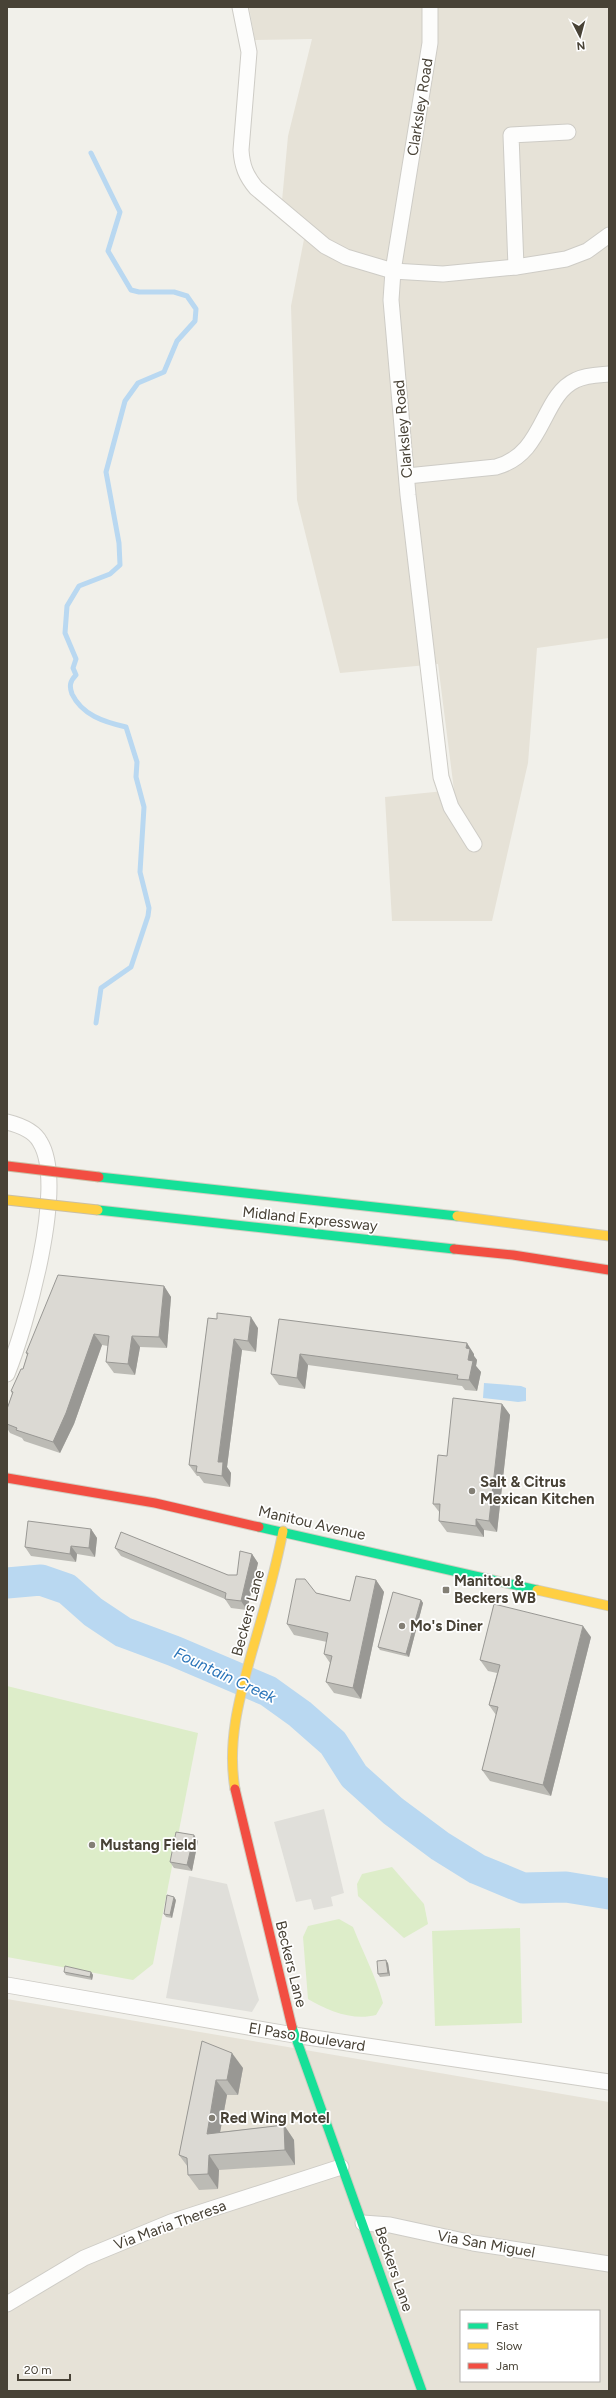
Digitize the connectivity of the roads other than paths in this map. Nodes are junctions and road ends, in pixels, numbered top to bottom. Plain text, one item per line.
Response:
1 (240, 7) edge
2 (430, 7) edge
3 (568, 132) dead end
4 (609, 235) edge
5 (516, 266) junction
6 (393, 271) junction
7 (609, 374) edge
8 (407, 476) junction
9 (474, 844) dead end
10 (7, 1122) edge
11 (7, 1166) edge
12 (7, 1200) edge
13 (386, 1207) junction
14 (561, 1220) dead end
15 (609, 1236) edge
16 (609, 1270) edge
17 (7, 1374) edge
18 (7, 1478) edge
19 (283, 1531) junction
20 (609, 1606) edge
21 (7, 1985) edge
22 (294, 2035) junction
23 (609, 2082) edge
24 (341, 2167) junction
25 (363, 2223) junction
26 (609, 2264) edge
27 (7, 2304) edge
28 (422, 2391) edge

1 - 6 street
2 - 6 street, Clarksley Road
3 - 5 street
4 - 5 street
5 - 6 street
6 - 8 street, Clarksley Road
7 - 8 street
8 - 9 street, Clarksley Road
10 - 17 street
11 - 13 main road, Midland Expressway, bridge
12 - 16 main road, Midland Expressway, bridge
13 - 14 main road
13 - 15 main road, Midland Expressway
18 - 19 main road, Manitou Avenue
19 - 20 main road, Manitou Avenue
19 - 22 main road, Beckers Lane
21 - 22 street, El Paso Boulevard
22 - 23 street, El Paso Boulevard
22 - 24 main road, Beckers Lane
24 - 25 main road, Beckers Lane
24 - 27 street, Via Maria Theresa
25 - 26 street, Via San Miguel
25 - 28 main road, Beckers Lane

